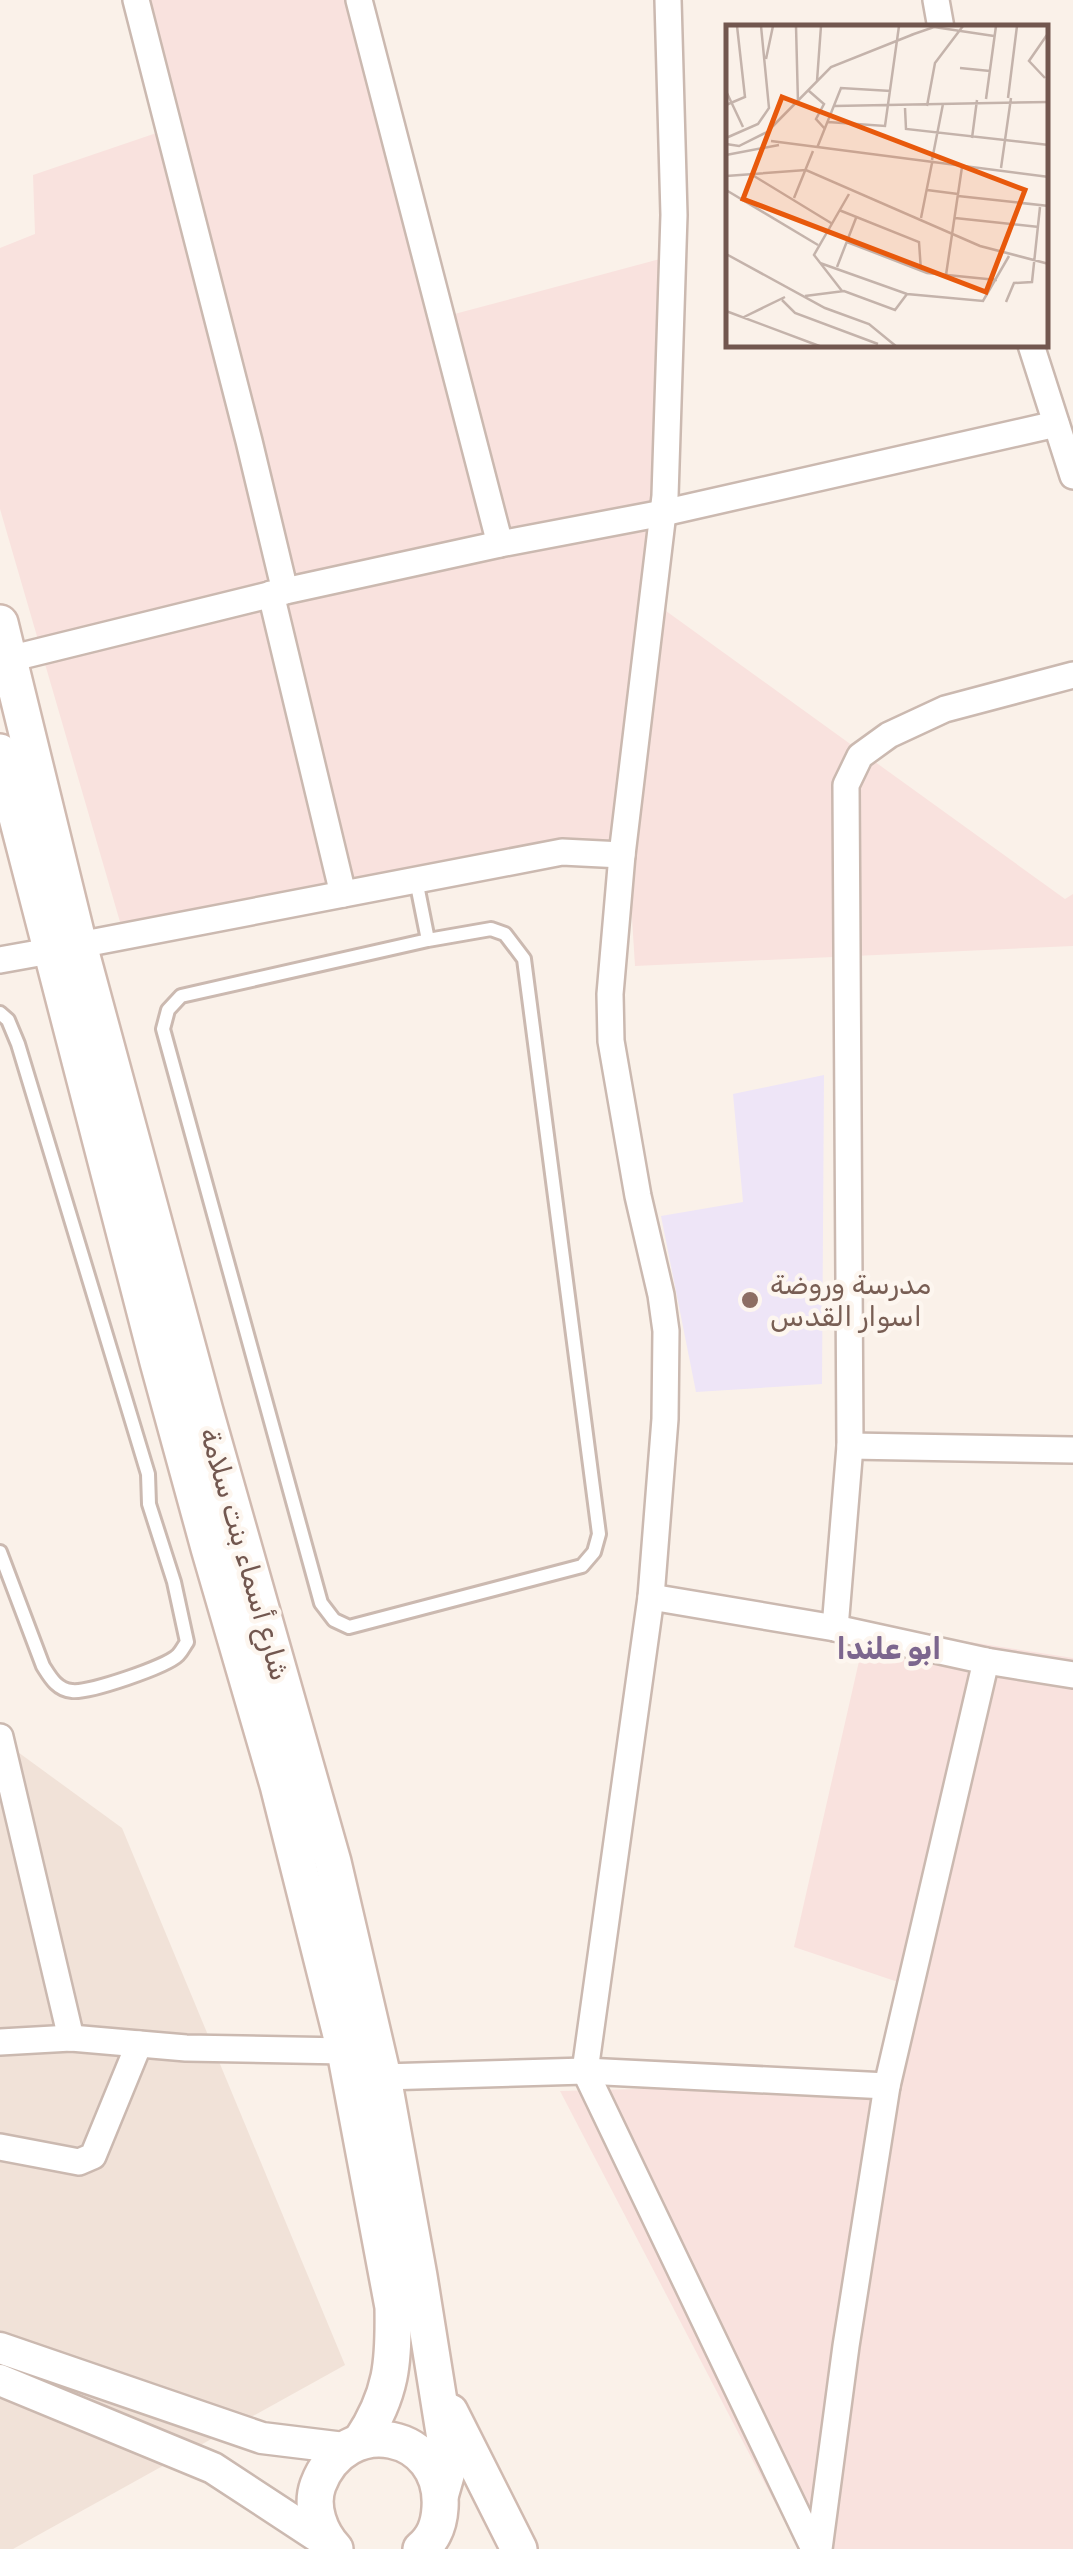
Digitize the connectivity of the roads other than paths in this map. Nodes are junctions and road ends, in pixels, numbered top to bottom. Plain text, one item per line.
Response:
1 (136, 0) edge
2 (359, 0) edge
3 (668, 0) edge
4 (936, 0) edge
5 (941, 25) edge
6 (1032, 348) edge
7 (1056, 424) junction
8 (1073, 476) edge
9 (663, 513) junction
10 (500, 544) junction
11 (278, 592) junction
12 (0, 623) edge
13 (9, 659) junction
14 (1073, 675) edge
15 (0, 752) edge
16 (622, 855) junction
17 (416, 880) junction
18 (343, 894) junction
19 (428, 940) junction
20 (65, 948) junction
21 (0, 960) edge
22 (0, 1013) edge
23 (850, 1446) junction
24 (1073, 1450) edge
25 (0, 1552) edge
26 (650, 1597) junction
27 (835, 1628) junction
28 (986, 1661) junction
29 (1073, 1675) edge
30 (0, 1736) edge
31 (71, 2038) junction
32 (0, 2042) edge
33 (139, 2044) junction
34 (345, 2051) junction
35 (585, 2071) junction
36 (384, 2077) junction
37 (887, 2086) junction
38 (0, 2147) edge
39 (0, 2348) edge
40 (0, 2380) edge
41 (438, 2388) junction
42 (353, 2444) junction
43 (439, 2528) edge
44 (333, 2548) edge
45 (519, 2549) edge
46 (816, 2549) edge

1 - 11 street
2 - 10 street
3 - 9 street
4 - 5 street
6 - 7 street
7 - 8 street
7 - 9 street
9 - 10 street
9 - 16 street
10 - 11 street
11 - 13 street
11 - 18 street
12 - 13 main road, شارع أسماء بنت سلامة
13 - 20 main road, شارع أسماء بنت سلامة
14 - 23 street
15 - 20 main road, شارع أسماء بنت سلامة
16 - 17 street
16 - 26 street
17 - 18 street
17 - 19 lane
18 - 20 street
19 - 19 lane
20 - 21 street
20 - 34 main road, شارع أسماء بنت سلامة
20 - 36 main road, شارع أسماء بنت سلامة
22 - 25 lane
23 - 24 street
23 - 27 street
26 - 27 street
26 - 35 street
27 - 28 street
28 - 29 street
28 - 37 street
30 - 31 street
31 - 32 street
31 - 33 street
33 - 34 street
33 - 38 street
34 - 42 main road, شارع أسماء بنت سلامة
35 - 36 street
35 - 37 street
35 - 46 street
36 - 41 main road, شارع أسماء بنت سلامة
37 - 46 street
39 - 42 street
40 - 44 street
41 - 43 main road, شارع أسماء بنت سلامة
41 - 45 main road
42 - 43 main road
42 - 44 main road, شارع أسماء بنت سلامة

